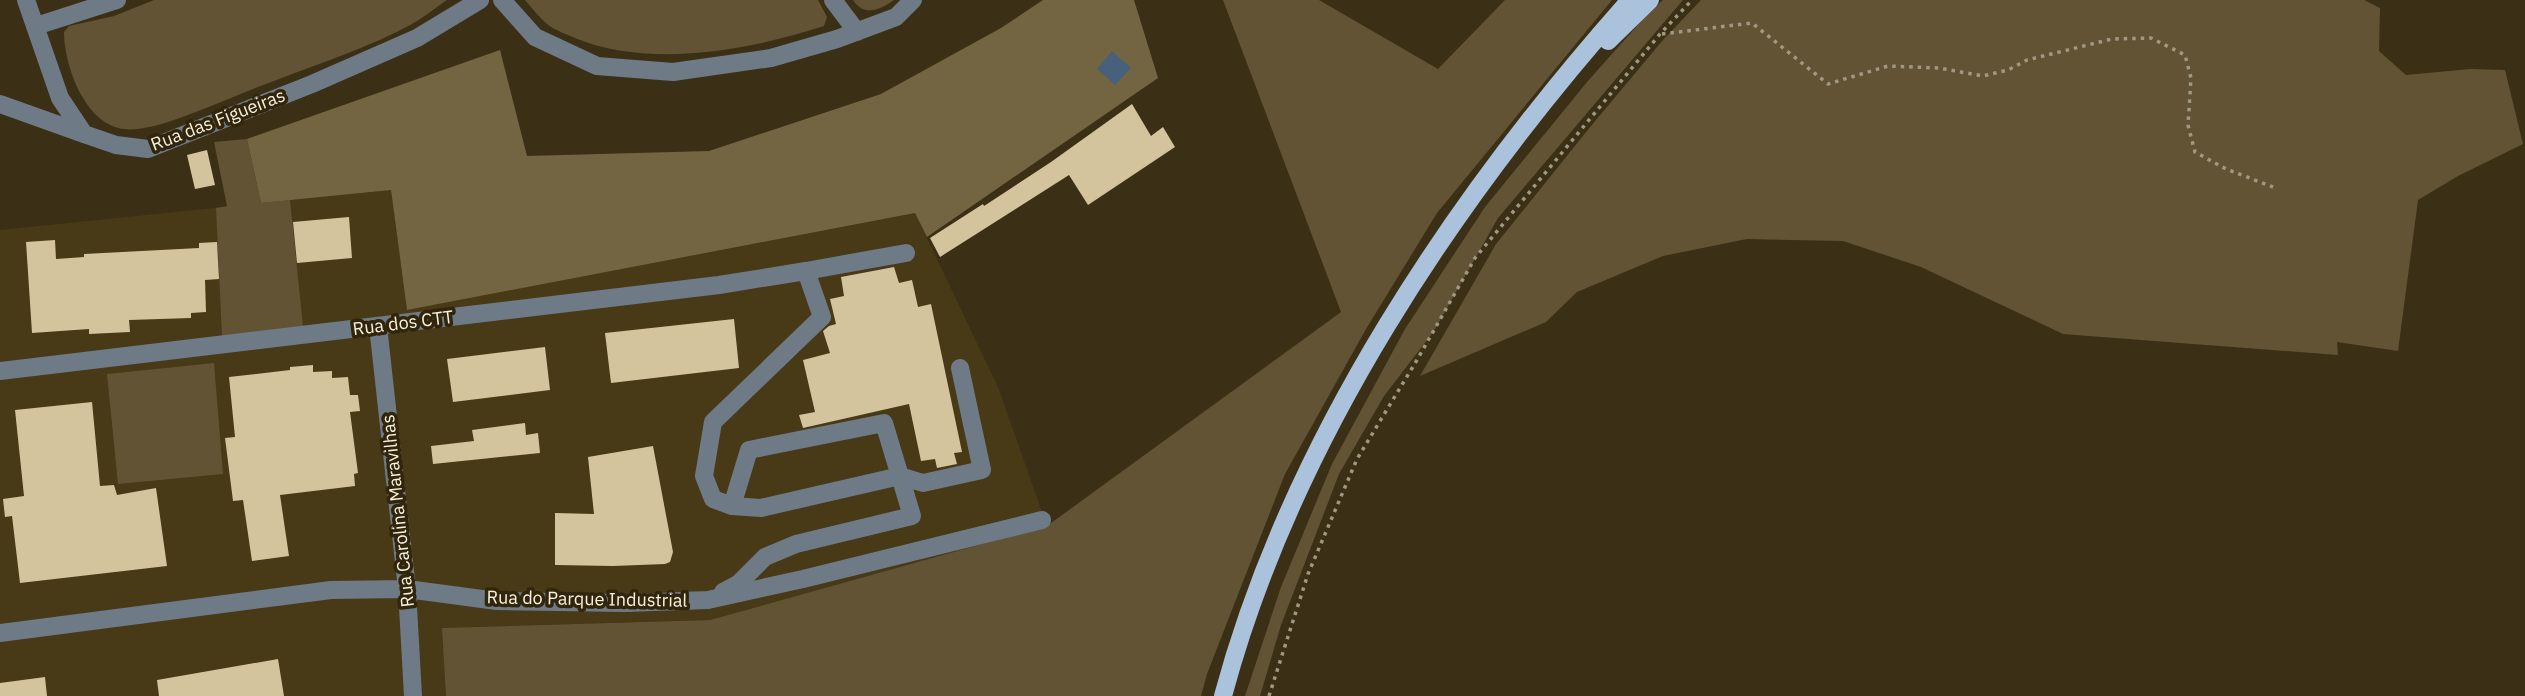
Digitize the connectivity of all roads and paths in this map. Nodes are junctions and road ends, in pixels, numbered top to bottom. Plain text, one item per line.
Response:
1 (26, 0) edge
2 (117, 0) edge
3 (480, 0) edge
4 (502, 0) edge
5 (833, 0) edge
6 (913, 0) edge
7 (1629, 0) edge
8 (1642, 0) edge
9 (1650, 0) edge
10 (1692, 0) edge
11 (36, 26) junction
12 (857, 32) junction
13 (1660, 34) junction
14 (1585, 57) junction
15 (0, 103) edge
16 (84, 134) junction
17 (2273, 187) dead end
18 (906, 253) dead end
19 (806, 271) junction
20 (378, 326) junction
21 (960, 368) dead end
22 (0, 372) edge
23 (900, 476) junction
24 (732, 506) junction
25 (1042, 520) dead end
26 (407, 589) junction
27 (708, 600) junction
28 (0, 632) edge
29 (413, 696) edge
30 (1223, 696) edge
31 (1269, 696) edge

1 - 11 street
2 - 11 street
3 - 16 street, Rua das Figueiras
4 - 12 street
5 - 12 street
6 - 12 street
7 - 14 main road
8 - 14 main road
9 - 14 main road
10 - 13 path
11 - 16 street
13 - 17 path
13 - 31 path
14 - 30 main road
15 - 16 street, Rua das Figueiras
18 - 19 street, Rua dos CTT
19 - 20 street, Rua dos CTT
19 - 24 street
20 - 22 street, Rua dos CTT
20 - 26 street, Rua Carolina Maravilhas
21 - 23 street
23 - 24 street
23 - 24 street
23 - 27 street
25 - 27 street, Rua do Parque Industrial
26 - 27 street, Rua do Parque Industrial
26 - 28 street, Rua do Parque Industrial
26 - 29 street, Rua Carolina Maravilhas

